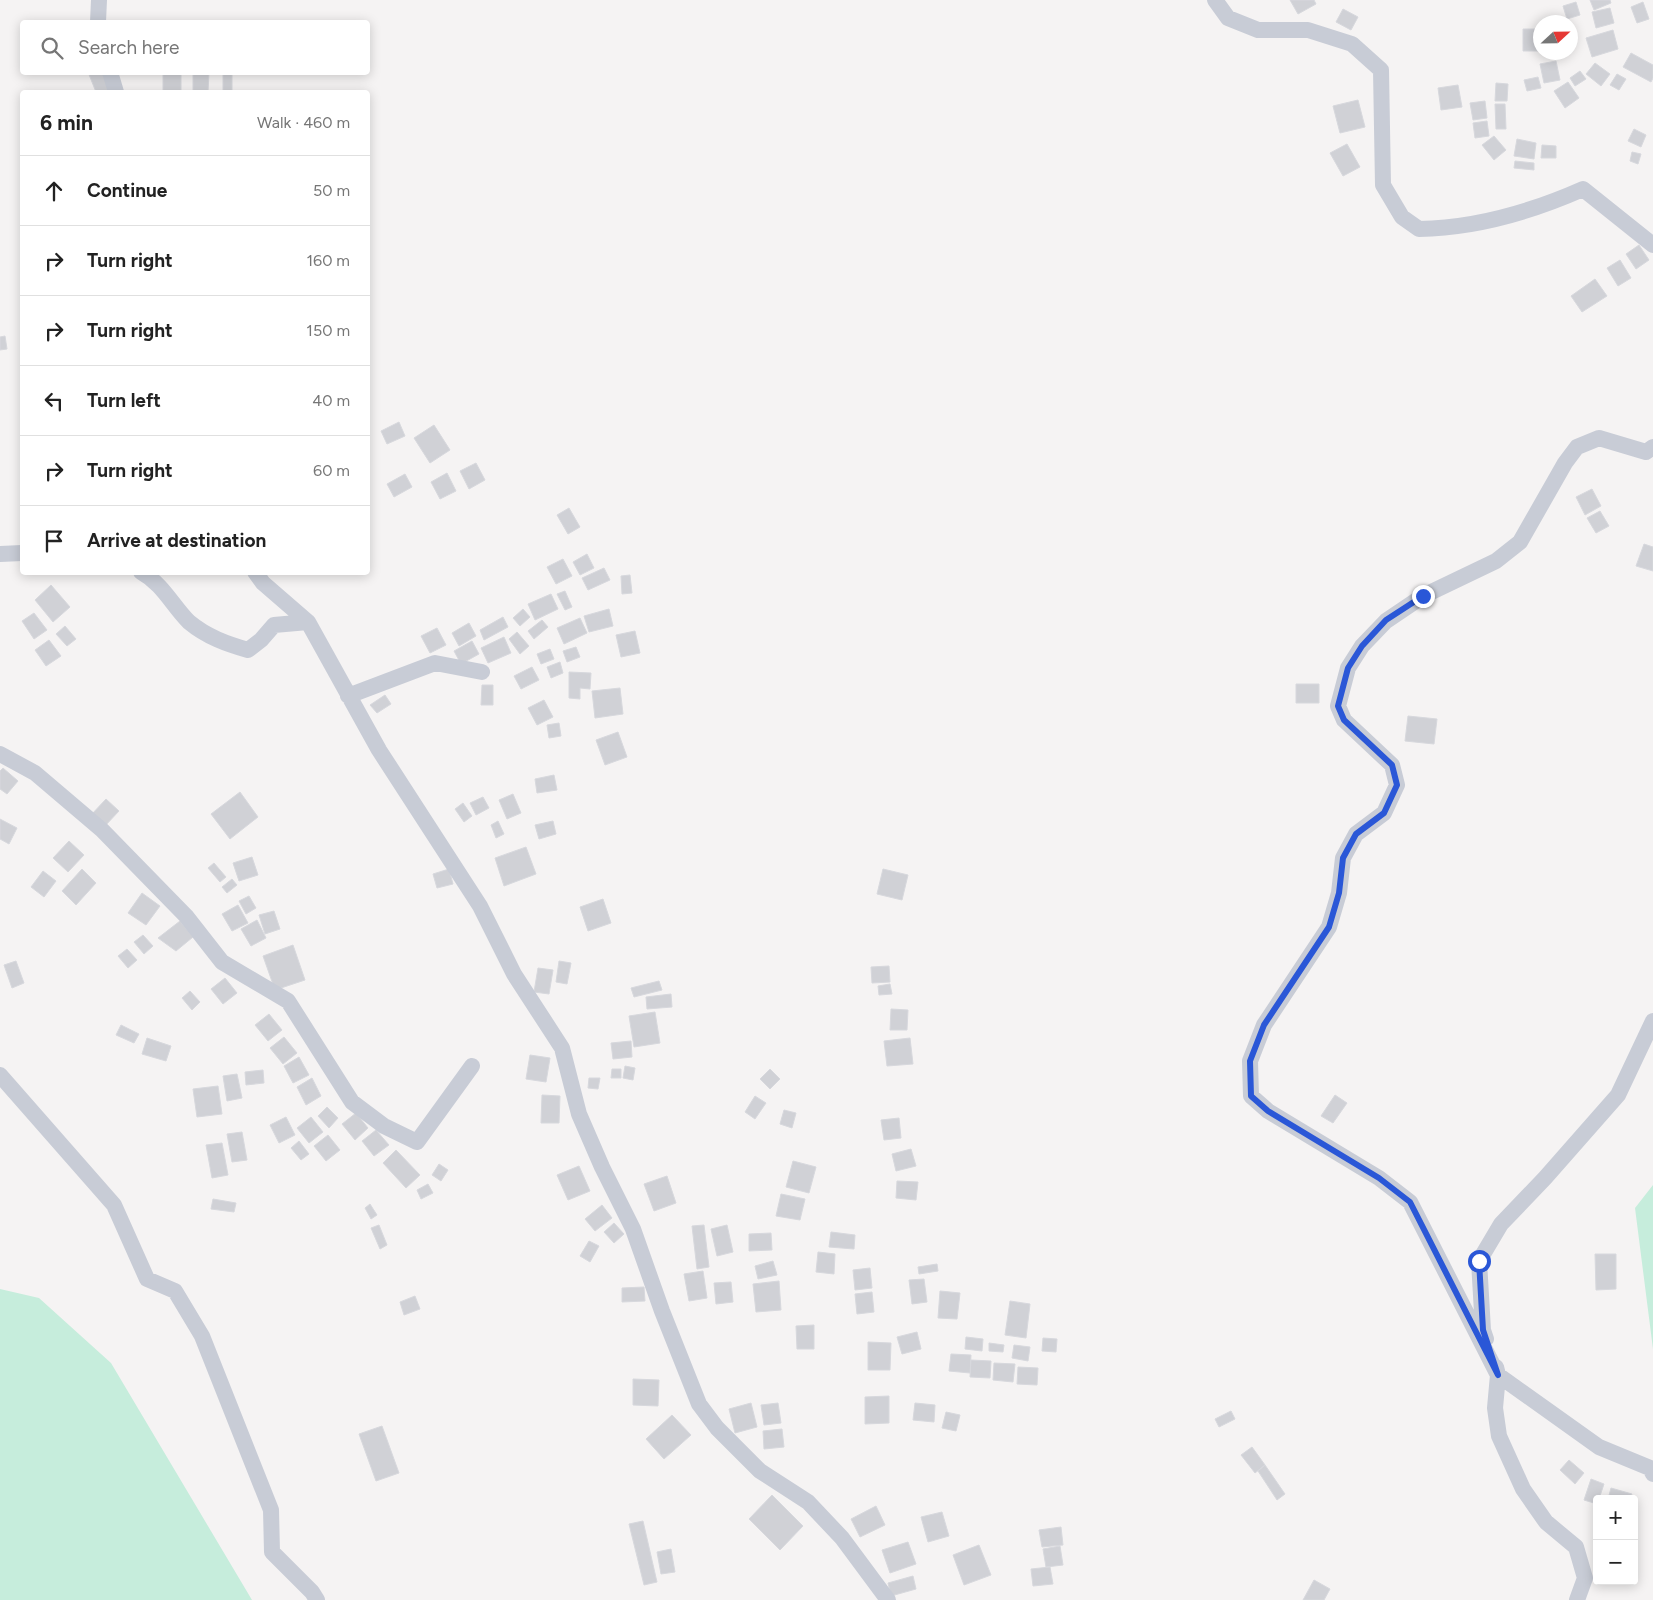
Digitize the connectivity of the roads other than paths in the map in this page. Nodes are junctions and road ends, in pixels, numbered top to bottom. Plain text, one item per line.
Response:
1 (99, 0) edge
2 (1215, 0) edge
3 (98, 20) edge
4 (111, 75) edge
5 (115, 90) edge
6 (1653, 245) edge
7 (1653, 447) edge
8 (20, 553) edge
9 (0, 554) edge
10 (147, 575) edge
11 (257, 575) edge
12 (308, 622) junction
13 (482, 672) dead end
14 (348, 696) junction
15 (0, 754) edge
16 (1653, 1021) edge
17 (472, 1066) dead end
18 (0, 1075) edge
19 (1498, 1375) junction
20 (1653, 1474) edge
21 (317, 1600) edge
22 (888, 1600) edge
23 (1577, 1600) edge

1 - 3 street
2 - 6 street
4 - 5 street
7 - 19 street
8 - 9 street
10 - 12 street
11 - 12 street
12 - 14 street
13 - 14 street
14 - 22 street
15 - 17 street
16 - 19 street
18 - 21 street
19 - 20 street
19 - 23 street

